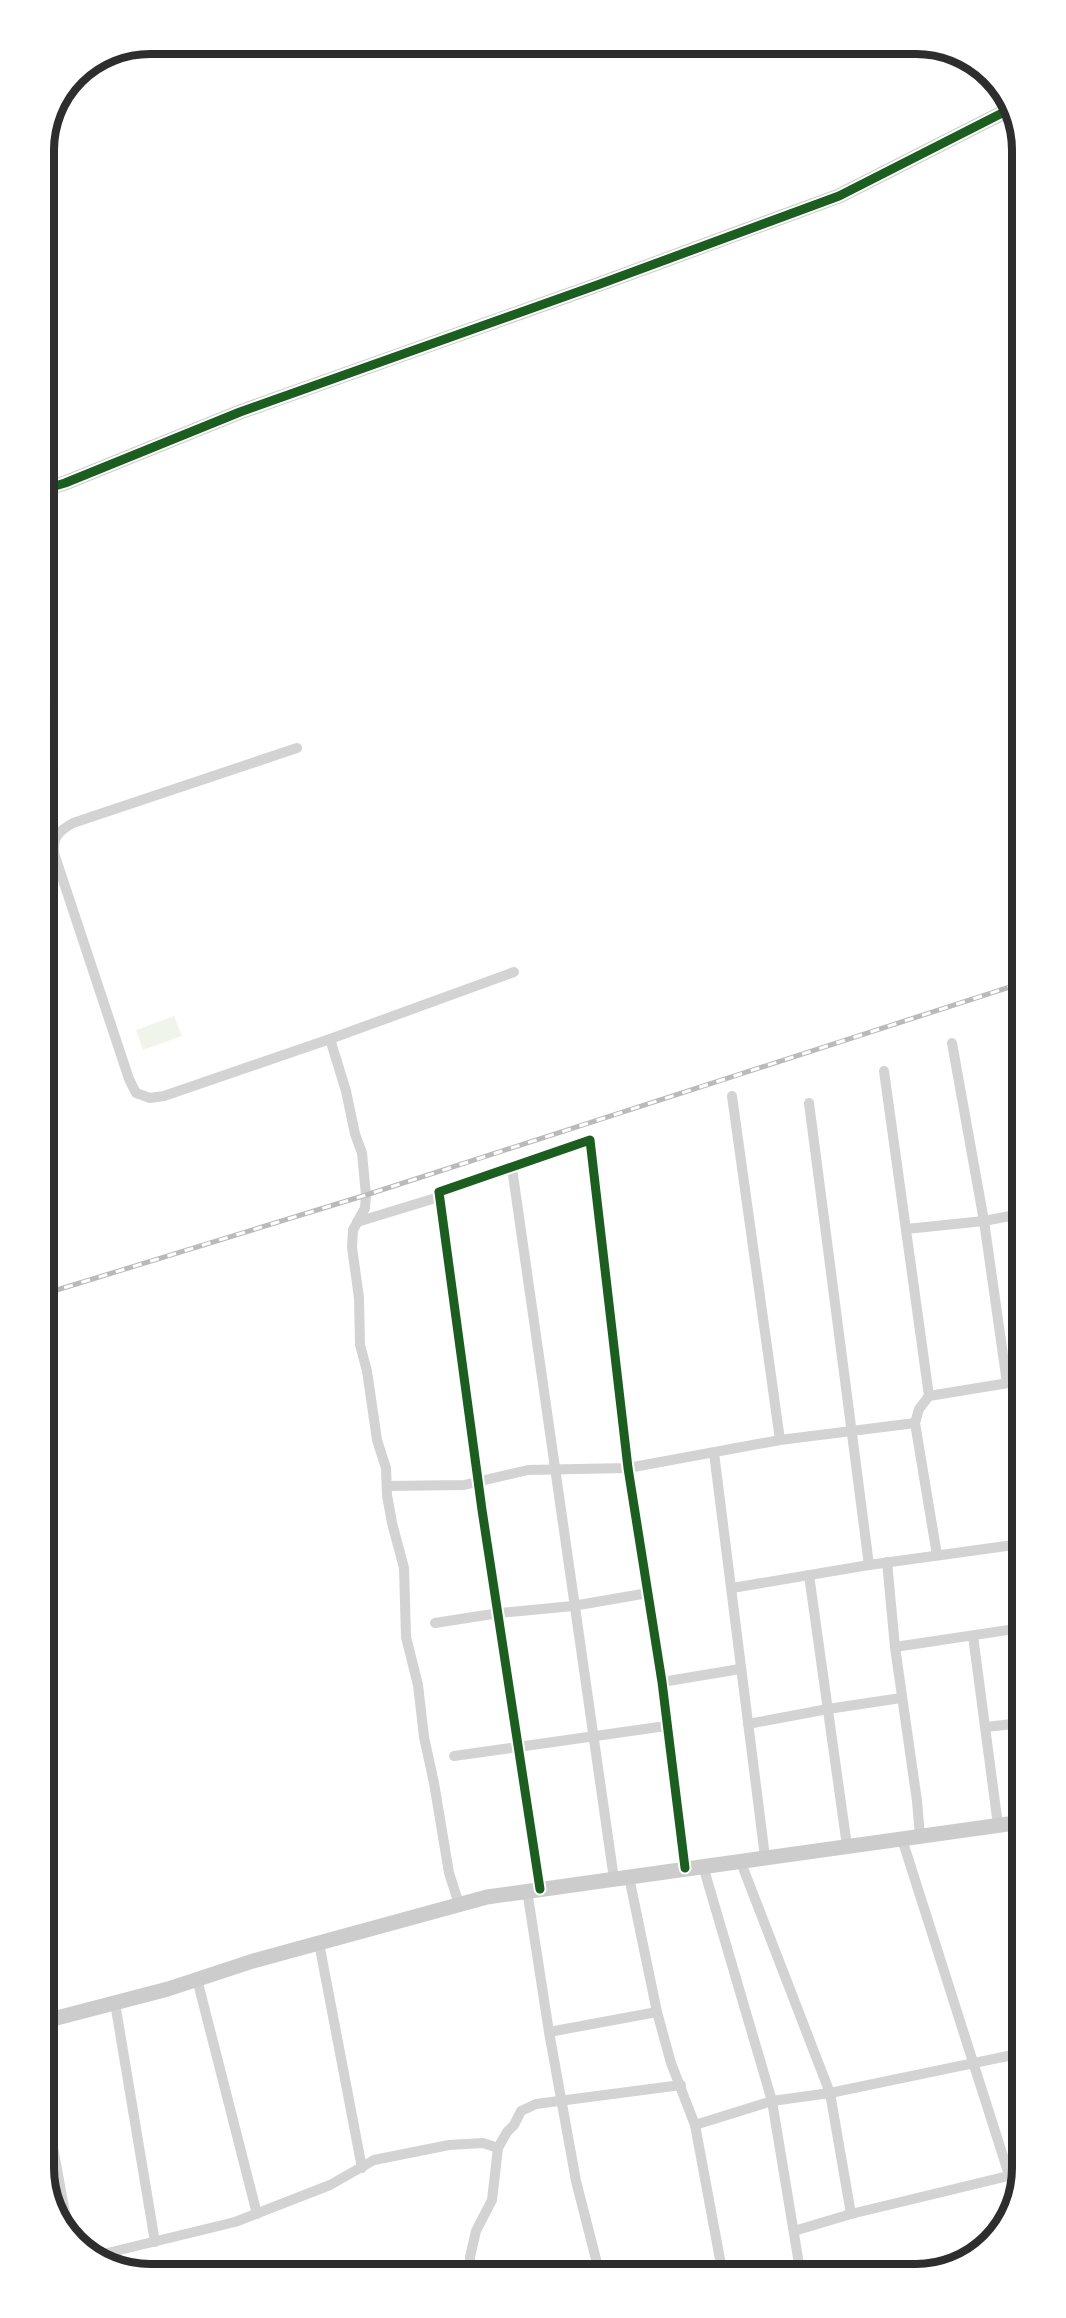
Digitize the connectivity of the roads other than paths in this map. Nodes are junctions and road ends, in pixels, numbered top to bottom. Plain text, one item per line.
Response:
1 (1004, 112) edge
2 (54, 486) edge
3 (297, 748) dead end
4 (54, 841) edge
5 (54, 853) edge
6 (514, 972) dead end
7 (330, 1039) junction
8 (952, 1043) dead end
9 (884, 1071) dead end
10 (732, 1096) dead end
11 (809, 1104) dead end
12 (512, 1168) junction
13 (439, 1197) junction
14 (1012, 1216) edge
15 (984, 1221) junction
16 (357, 1222) junction
17 (906, 1229) junction
18 (1012, 1382) edge
19 (1007, 1383) junction
20 (928, 1396) junction
21 (915, 1423) junction
22 (852, 1433) junction
23 (780, 1440) junction
24 (714, 1453) junction
25 (628, 1468) junction
26 (554, 1469) junction
27 (478, 1482) junction
28 (387, 1486) junction
29 (1012, 1545) edge
30 (937, 1556) junction
31 (887, 1562) junction
32 (869, 1565) junction
33 (809, 1575) junction
34 (732, 1588) junction
35 (648, 1593) junction
36 (573, 1606) junction
37 (499, 1613) junction
38 (435, 1623) dead end
39 (1012, 1630) edge
40 (973, 1636) junction
41 (895, 1647) junction
42 (740, 1669) junction
43 (662, 1682) junction
44 (901, 1698) junction
45 (828, 1709) junction
46 (1012, 1724) edge
47 (748, 1725) junction
48 (666, 1726) junction
49 (986, 1727) junction
50 (592, 1737) junction
51 (519, 1746) junction
52 (454, 1756) dead end
53 (1012, 1823) edge
54 (998, 1825) junction
55 (920, 1836) junction
56 (902, 1839) junction
57 (847, 1846) junction
58 (765, 1857) junction
59 (740, 1860) junction
60 (704, 1866) junction
61 (686, 1868) junction
62 (621, 1878) junction
63 (533, 1889) junction
64 (459, 1904) junction
65 (319, 1943) junction
66 (197, 1980) junction
67 (115, 2002) junction
68 (657, 2012) junction
69 (54, 2019) edge
70 (549, 2032) junction
71 (1012, 2055) edge
72 (972, 2063) junction
73 (681, 2085) junction
74 (830, 2093) junction
75 (772, 2101) junction
76 (563, 2102) junction
77 (695, 2125) junction
78 (498, 2148) junction
79 (54, 2153) edge
80 (362, 2168) junction
81 (1009, 2175) joint
82 (65, 2213) edge
83 (257, 2214) junction
84 (851, 2214) junction
85 (794, 2231) junction
86 (155, 2242) junction
87 (106, 2253) edge
88 (470, 2264) edge
89 (597, 2264) edge
90 (721, 2264) edge
91 (799, 2264) edge

1 - 2 street
3 - 4 street
5 - 7 street
6 - 7 street
7 - 16 street
8 - 15 street
9 - 17 street
10 - 23 street
11 - 22 street
12 - 13 street
12 - 25 street
12 - 26 street
13 - 16 street
13 - 27 street
14 - 15 street
15 - 17 street
15 - 19 street
16 - 28 street
17 - 20 street
18 - 19 street
19 - 20 street
20 - 21 street
21 - 22 street
21 - 30 street
22 - 23 street
22 - 32 street
23 - 24 street
24 - 25 street
24 - 34 street
25 - 26 street
25 - 35 street
26 - 27 street
26 - 36 street
27 - 28 street
27 - 37 street
28 - 64 street
29 - 30 street
30 - 31 street
31 - 32 street
31 - 41 street
32 - 33 street
33 - 34 street
33 - 45 street
34 - 42 street
35 - 36 street
35 - 43 street
36 - 37 street
36 - 50 street
37 - 38 street
37 - 51 street
39 - 40 street
40 - 41 street
40 - 49 street
41 - 44 street
42 - 43 street
42 - 47 street
43 - 48 street
44 - 45 street
44 - 55 street
45 - 47 street
45 - 57 street
46 - 49 street
47 - 58 street
48 - 50 street
48 - 61 street
49 - 54 street
50 - 51 street
50 - 62 street
51 - 52 street
51 - 63 street
53 - 54 street
54 - 55 street
55 - 56 street
56 - 57 street
56 - 72 street
57 - 58 street
58 - 59 street
59 - 60 street
59 - 74 street
60 - 61 street
60 - 75 street
61 - 62 street
62 - 63 street
62 - 68 street
63 - 64 street
63 - 70 street
64 - 65 street
65 - 66 street
65 - 80 street
66 - 67 street
66 - 83 street
67 - 69 street
67 - 86 street
68 - 70 street
68 - 73 street
70 - 76 street
71 - 72 street
72 - 74 street
72 - 81 street
73 - 76 street
73 - 77 street
74 - 75 street
74 - 84 street
75 - 77 street
75 - 85 street
76 - 78 street
76 - 89 street
77 - 90 street
78 - 80 street
78 - 88 street
79 - 82 street
80 - 83 street
81 - 84 street
83 - 86 street
84 - 85 street
85 - 91 street
86 - 87 street

